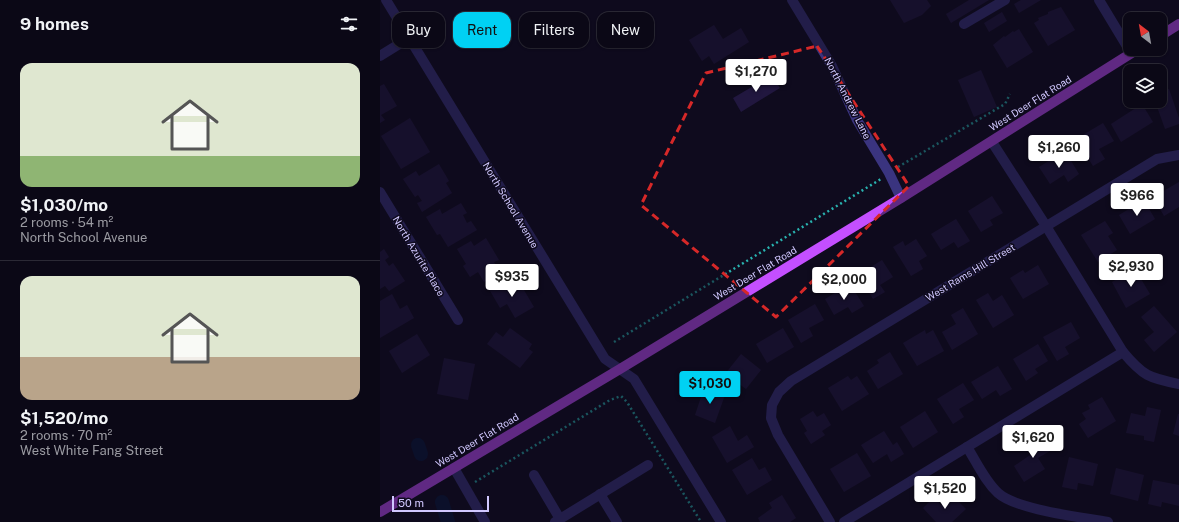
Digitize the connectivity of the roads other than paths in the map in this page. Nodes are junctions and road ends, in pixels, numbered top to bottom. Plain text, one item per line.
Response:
1 (386, 0) edge
2 (792, 0) edge
3 (1005, 0) edge
4 (1099, 0) edge
5 (393, 12) edge
6 (964, 24) dead end
7 (1179, 24) edge
8 (1167, 32) edge
9 (1123, 34) edge
10 (393, 48) edge
11 (415, 48) edge
12 (380, 56) edge
13 (1127, 56) edge
14 (992, 142) junction
15 (1179, 154) edge
16 (380, 192) edge
17 (901, 198) junction
18 (1046, 226) junction
19 (458, 320) dead end
20 (1123, 352) junction
21 (620, 369) junction
22 (1179, 384) edge
23 (967, 448) junction
24 (648, 465) dead end
25 (454, 468) junction
26 (534, 474) dead end
27 (600, 494) junction
28 (380, 512) edge
29 (557, 520) edge
30 (485, 522) edge
31 (617, 522) edge
32 (721, 522) edge
33 (830, 522) edge
34 (844, 522) edge
35 (1108, 522) edge

1 - 5 street, North School Avenue
2 - 17 street, North Andrew Lane
3 - 6 street
4 - 9 street
7 - 8 main road
10 - 12 street
11 - 21 street, North School Avenue
13 - 14 main road, West Deer Flat Road
14 - 17 main road, West Deer Flat Road
14 - 18 street
15 - 18 street, West Rams Hill Street
16 - 19 street, North Azurite Place
17 - 21 main road, West Deer Flat Road
18 - 20 street
18 - 33 street, West Rams Hill Street
20 - 22 street
20 - 23 street
21 - 25 main road, West Deer Flat Road
21 - 32 street, North School Avenue
23 - 34 street
23 - 35 street
24 - 27 street
25 - 28 main road, West Deer Flat Road
25 - 30 street
26 - 29 street
27 - 29 street
27 - 31 street

